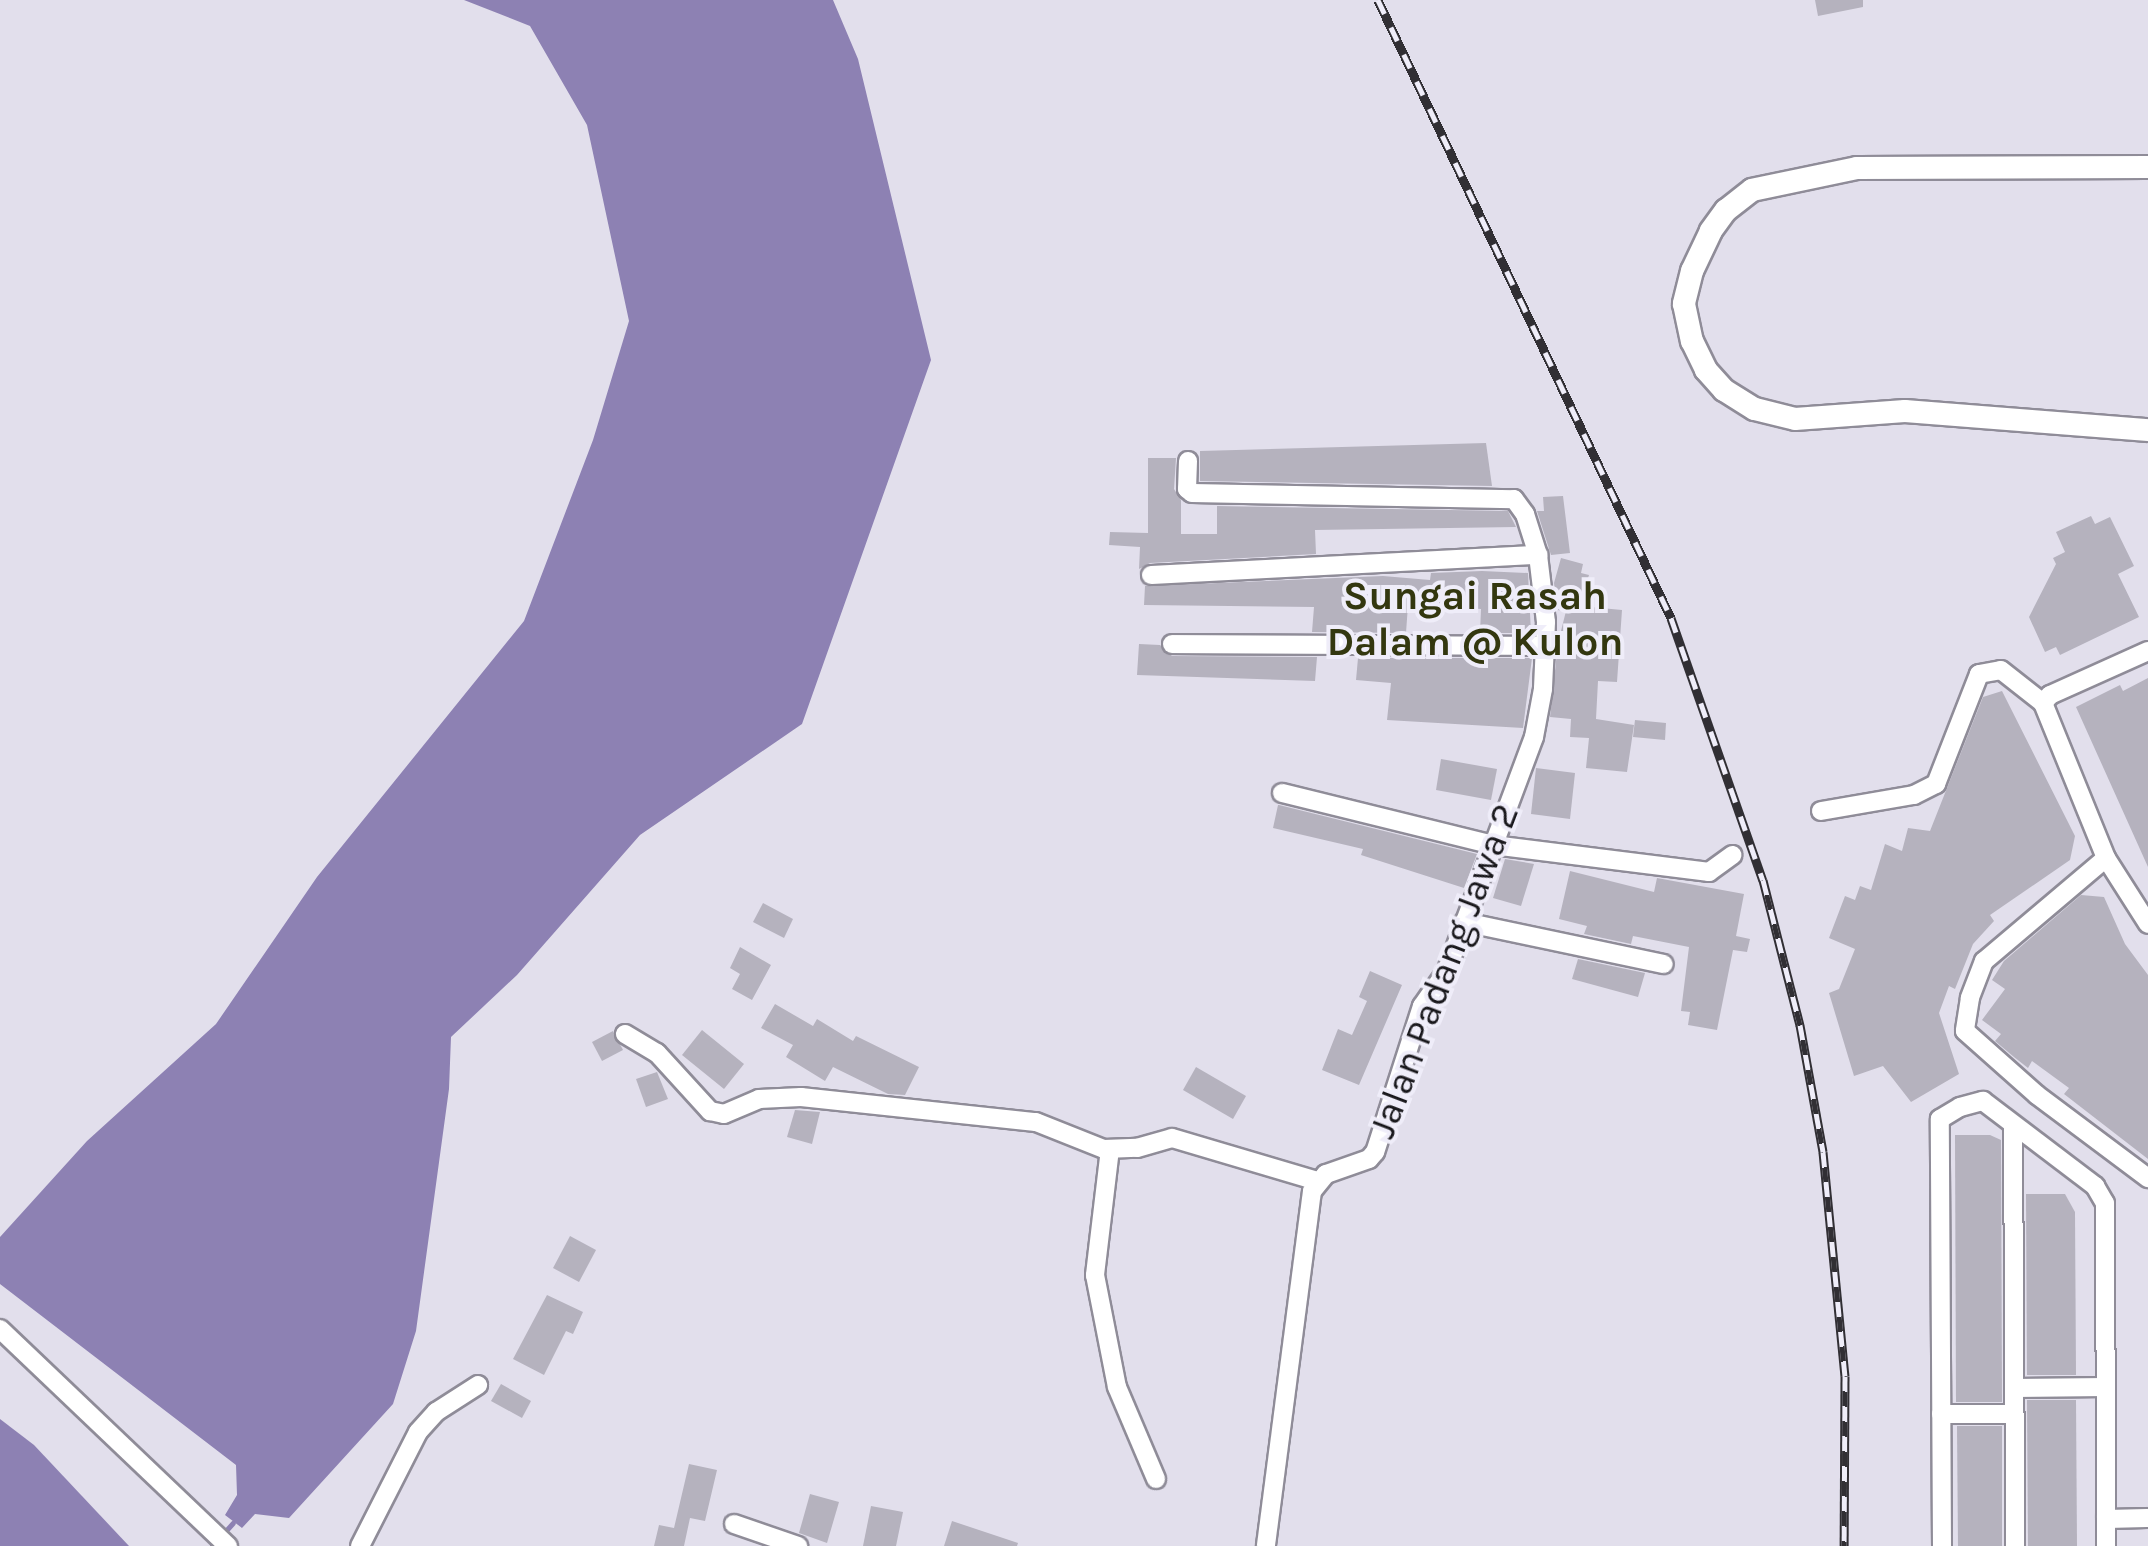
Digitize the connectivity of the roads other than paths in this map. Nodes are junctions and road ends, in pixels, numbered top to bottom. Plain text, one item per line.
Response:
1 (2148, 167) edge
2 (2148, 430) edge
3 (1188, 461) dead end
4 (1538, 555) junction
5 (1151, 574) dead end
6 (1172, 644) dead end
7 (1545, 646) junction
8 (2148, 651) edge
9 (2046, 699) junction
10 (1282, 793) dead end
11 (1821, 812) dead end
12 (1493, 845) junction
13 (1732, 855) dead end
14 (2106, 858) junction
15 (1464, 922) junction
16 (2148, 924) edge
17 (1664, 964) dead end
18 (624, 1034) dead end
19 (2013, 1125) junction
20 (1110, 1149) junction
21 (2148, 1178) edge
22 (1317, 1181) junction
23 (0, 1329) edge
24 (478, 1385) dead end
25 (2106, 1387) junction
26 (2014, 1388) junction
27 (1941, 1414) junction
28 (2014, 1414) junction
29 (1156, 1479) dead end
30 (2148, 1518) edge
31 (2106, 1519) junction
32 (734, 1524) dead end
33 (228, 1546) edge
34 (360, 1546) edge
35 (798, 1546) edge
36 (1266, 1546) edge
37 (1942, 1546) edge
38 (2014, 1546) edge
39 (2106, 1546) edge

1 - 2 main road
3 - 4 street, Jalan Padang Jawa 2
4 - 5 street
4 - 7 street, Jalan Padang Jawa 2
6 - 7 street
7 - 12 street, Jalan Padang Jawa 2
8 - 9 street
9 - 11 street
9 - 14 street
10 - 12 street
12 - 13 street
12 - 15 street, Jalan Padang Jawa 2
14 - 16 street
14 - 21 street
15 - 17 street
15 - 22 street, Jalan Padang Jawa 2
18 - 20 street
19 - 25 street
19 - 26 street
19 - 27 street
20 - 22 street
20 - 29 street
22 - 36 street
23 - 33 street
24 - 34 street
25 - 26 street
25 - 31 street
26 - 28 street
27 - 28 street
27 - 37 street
28 - 38 street
30 - 31 street
31 - 39 street
32 - 35 street

